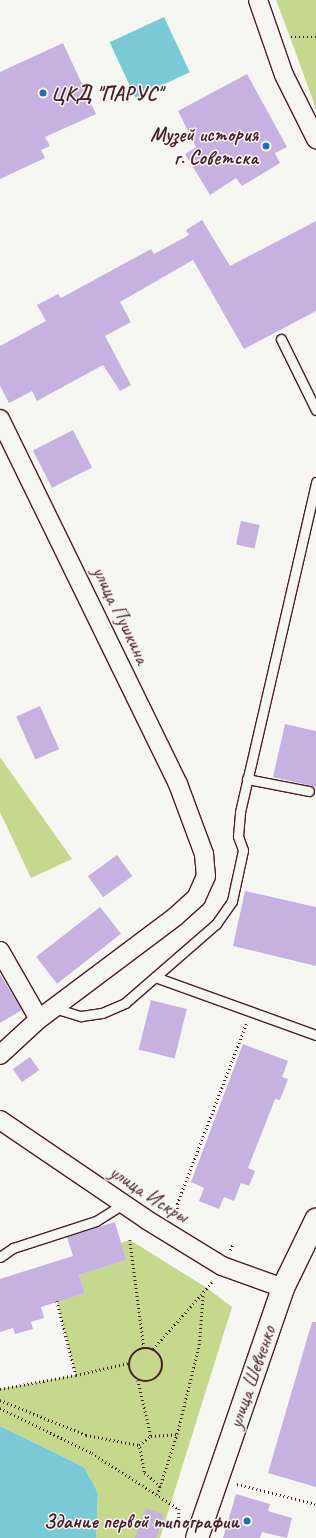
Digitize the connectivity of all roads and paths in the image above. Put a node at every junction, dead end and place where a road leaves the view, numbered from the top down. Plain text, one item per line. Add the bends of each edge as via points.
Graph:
1 (258, 0) edge
2 (316, 37) edge
3 (292, 44) dead end
4 (316, 139) edge
5 (281, 339) dead end
6 (316, 410) edge
7 (0, 419) edge
8 (316, 482) edge
9 (247, 779) junction
10 (309, 791) dead end
11 (0, 951) edge
12 (155, 977) junction
13 (54, 1008) junction
14 (250, 1012) junction
15 (39, 1019) junction
16 (316, 1035) edge
17 (0, 1055) edge
18 (0, 1120) edge
19 (123, 1204) junction
20 (177, 1213) dead end
21 (316, 1220) edge
22 (130, 1240) dead end
23 (0, 1257) edge
24 (222, 1266) junction
25 (283, 1288) junction
26 (203, 1294) junction
27 (57, 1302) dead end
28 (144, 1348) junction
29 (153, 1350) junction
30 (129, 1363) junction
31 (76, 1375) junction
32 (137, 1380) junction
33 (0, 1389) edge
34 (0, 1400) edge
35 (0, 1408) edge
36 (177, 1434) junction
37 (152, 1436) junction
38 (139, 1444) junction
39 (217, 1479) junction
40 (160, 1487) junction
41 (157, 1495) junction
42 (316, 1504) edge
43 (188, 1534) edge

1 - 4 street via 284,75
2 - 3 path via 290,37
5 - 6 lane
7 - 13 street, улица Пушкина via 178,784 204,854 206,876 196,898
8 - 9 lane
9 - 10 lane
9 - 12 lane via 238,836 243,850 232,901 216,924
11 - 15 street
12 - 13 lane via 124,1003 102,1013 82,1016
12 - 14 lane
13 - 15 street, улица Пушкина
14 - 16 lane
14 - 20 path via 177,1204
15 - 17 street, улица Пушкина
18 - 19 street, улица Искры
19 - 23 lane via 96,1221 13,1248
19 - 24 street, улица Искры
21 - 25 main road, улица Шевченко
22 - 28 path
24 - 25 street, улица Искры
24 - 26 path
25 - 39 main road, улица Шевченко
26 - 29 path
26 - 36 path via 199,1345
27 - 31 path
28 - 29 path
28 - 30 path via 132,1354
29 - 32 path via 161,1358 161,1374 153,1381
30 - 31 path
30 - 32 path via 130,1371
31 - 33 path
32 - 37 path
34 - 38 path via 86,1435
35 - 41 path via 92,1453
36 - 37 path
36 - 40 path
37 - 38 path
38 - 40 path via 144,1472
39 - 42 path
39 - 43 main road, улица Шевченко
40 - 41 path
41 - 43 path via 179,1509

